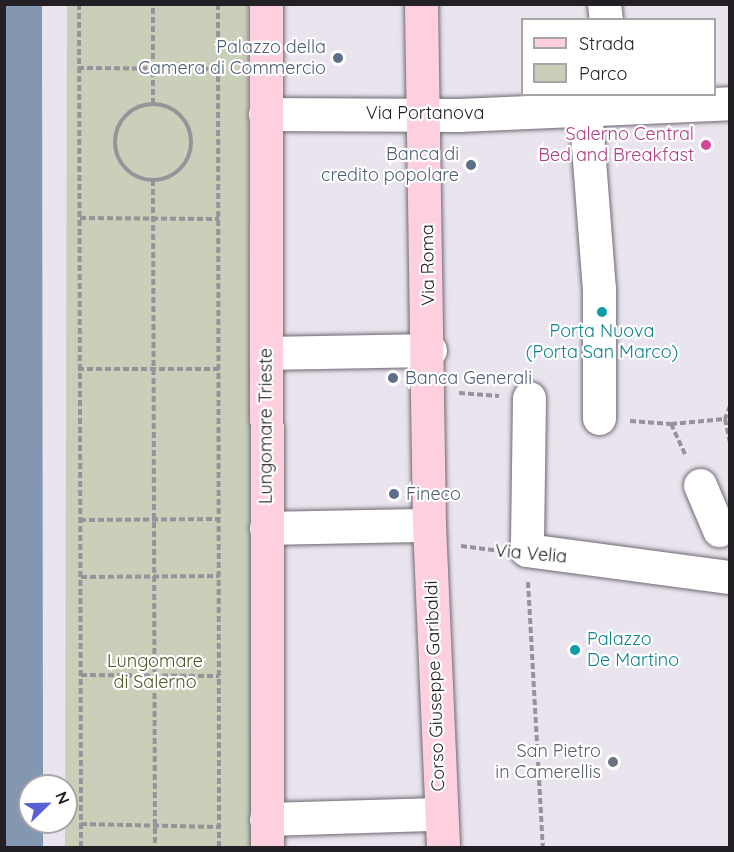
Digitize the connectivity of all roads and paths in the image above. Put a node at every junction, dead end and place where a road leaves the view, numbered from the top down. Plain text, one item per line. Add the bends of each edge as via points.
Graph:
1 (79, 4) edge
2 (153, 4) edge
3 (218, 4) edge
4 (266, 4) edge
5 (421, 4) edge
6 (78, 68) junction
7 (153, 69) junction
8 (218, 69) junction
9 (600, 103) edge
10 (729, 103) edge
11 (153, 104) junction
12 (265, 114) junction
13 (424, 114) junction
14 (153, 180) junction
15 (80, 218) junction
16 (154, 219) junction
17 (219, 219) junction
18 (430, 350) junction
19 (266, 353) junction
20 (78, 369) junction
21 (155, 369) junction
22 (219, 369) junction
23 (529, 398) dead end
24 (729, 406) edge
25 (599, 418) joint
26 (725, 419) junction
27 (729, 443) edge
28 (700, 485) dead end
29 (80, 519) junction
30 (219, 519) junction
31 (152, 520) junction
32 (429, 525) junction
33 (266, 528) junction
34 (527, 550) junction
35 (724, 557) edge
36 (153, 576) junction
37 (219, 576) junction
38 (81, 577) junction
39 (81, 675) junction
40 (153, 676) junction
41 (219, 676) junction
42 (439, 814) junction
43 (81, 824) junction
44 (156, 826) junction
45 (219, 827) junction
46 (267, 833) edge
47 (81, 848) edge
48 (155, 848) edge
49 (219, 848) edge
50 (442, 848) edge
51 (543, 848) edge

1 - 6 path
2 - 7 path
3 - 8 path
4 - 12 main road, Lungomare Trieste
5 - 13 main road, Via Roma
6 - 7 path
6 - 15 path
7 - 8 path
7 - 11 path
8 - 17 path
9 - 10 street, Via Portanova
9 - 13 street, Via Portanova
9 - 25 street
11 - 14 path via 177,112 190,146 180,168
11 - 14 path via 121,120 115,144 124,167
12 - 13 street, Via Portanova
12 - 19 main road, Lungomare Trieste
13 - 18 main road, Via Roma
14 - 16 path
15 - 16 path
15 - 20 path
16 - 17 path
16 - 21 path
17 - 22 path
18 - 19 street
18 - 32 main road, Via Roma
19 - 33 main road, Lungomare Trieste
20 - 21 path
20 - 29 path
21 - 22 path
21 - 31 path
22 - 30 path
23 - 34 street
24 - 26 path
25 - 26 path via 671,424
26 - 27 path
28 - 35 street
29 - 31 path
29 - 38 path
30 - 31 path
30 - 37 path
31 - 36 path
32 - 33 street
32 - 34 path, Via Velia via 467,550
32 - 42 main road, Corso Giuseppe Garibaldi
33 - 46 main road, Lungomare Trieste
34 - 35 street, Via Velia
34 - 51 path
36 - 37 path
36 - 38 path
36 - 40 path
37 - 41 path
38 - 39 path
39 - 40 path
39 - 43 path
40 - 41 path
40 - 44 path
41 - 45 path
42 - 46 street
42 - 50 main road, Corso Giuseppe Garibaldi
43 - 44 path
43 - 47 path
44 - 45 path
44 - 48 path
45 - 49 path

